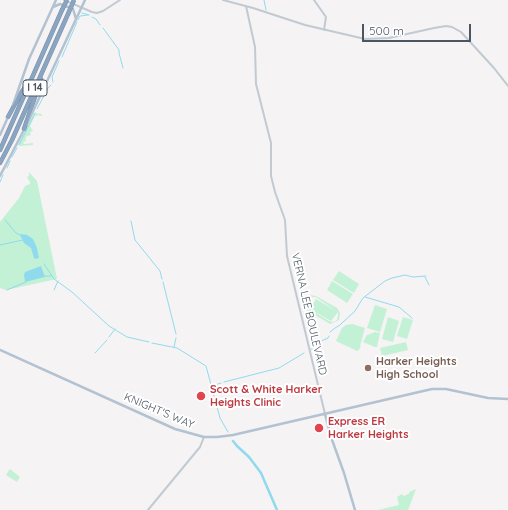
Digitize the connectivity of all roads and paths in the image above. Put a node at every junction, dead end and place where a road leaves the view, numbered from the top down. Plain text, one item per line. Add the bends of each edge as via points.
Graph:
1 (56, 0) edge
2 (64, 0) edge
3 (67, 0) edge
4 (74, 0) edge
5 (85, 0) edge
6 (120, 0) edge
7 (224, 0) edge
8 (314, 0) edge
9 (246, 6) junction
10 (52, 7) junction
11 (81, 8) junction
12 (76, 20) junction
13 (324, 30) junction
14 (43, 70) junction
15 (35, 72) junction
16 (508, 86) edge
17 (8, 117) junction
18 (24, 129) junction
19 (0, 136) edge
20 (0, 150) edge
21 (0, 163) edge
22 (0, 176) edge
23 (0, 350) edge
24 (508, 400) edge
25 (325, 414) junction
26 (204, 437) junction
27 (148, 510) edge
28 (355, 510) edge

1 - 10 main road
2 - 11 street
3 - 15 highway, I 14, bridge
4 - 14 highway, I 14, bridge
5 - 11 main road
6 - 11 street via 100,12
7 - 9 street
8 - 13 street via 326,17
9 - 13 street
9 - 25 street, VERNA LEE BOULEVARD via 255,47 256,84 271,143 271,176 285,220 287,256
10 - 12 main road via 60,4 73,9
10 - 17 main road via 29,59
11 - 12 main road
12 - 18 main road
13 - 16 street via 365,39 377,39 442,26 452,27 465,37
14 - 18 highway
14 - 21 highway, I 14
15 - 17 highway
15 - 20 highway, I 14
17 - 19 main road
18 - 22 main road
23 - 26 main road, KNIGHT'S WAY via 175,429
24 - 25 main road, KNIGHT'S WAY via 451,389 437,389
25 - 26 main road, KNIGHT'S WAY via 233,436
25 - 28 main road
26 - 27 street via 200,447

